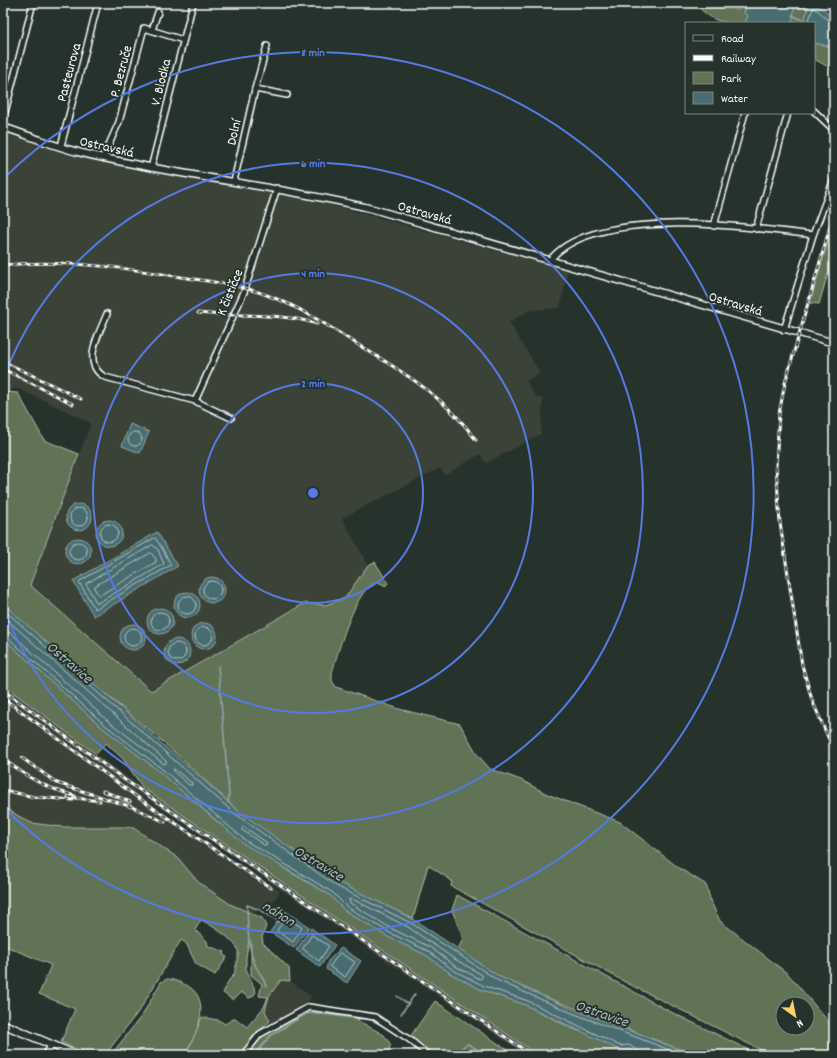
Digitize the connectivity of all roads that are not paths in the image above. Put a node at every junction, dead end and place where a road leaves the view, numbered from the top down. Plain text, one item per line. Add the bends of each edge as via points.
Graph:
1 (33, 3) edge
2 (98, 3) edge
3 (192, 3) edge
4 (158, 12) dead end
5 (152, 30) junction
6 (183, 40) junction
7 (267, 46) dead end
8 (256, 89) junction
9 (287, 95) dead end
10 (815, 112) edge
11 (745, 114) edge
12 (788, 114) edge
13 (3, 120) edge
14 (3, 127) edge
15 (834, 130) edge
16 (60, 146) junction
17 (103, 158) junction
18 (151, 168) junction
19 (834, 179) edge
20 (234, 181) junction
21 (277, 188) junction
22 (714, 226) junction
23 (756, 229) junction
24 (813, 235) junction
25 (550, 260) junction
26 (107, 314) dead end
27 (784, 330) junction
28 (834, 343) edge
29 (195, 401) junction
30 (231, 418) dead end
31 (3, 1024) edge
32 (52, 1045) junction
33 (45, 1055) edge
34 (76, 1055) edge
35 (243, 1055) edge
36 (428, 1055) edge

1 - 13 street
2 - 16 street, Pasteurova
3 - 6 street, V. Blodka
4 - 5 street
5 - 6 street
5 - 17 street, P. Bezruče via 144,28 119,122
6 - 18 street, V. Blodka
7 - 8 street, Dolní
8 - 9 street
8 - 20 street, Dolní
10 - 15 street
11 - 22 street
12 - 23 street
14 - 16 street, Ostravská
16 - 17 street, Ostravská
17 - 18 street, Ostravská
18 - 20 street, Ostravská
19 - 24 street
20 - 21 street, Ostravská
21 - 25 street, Ostravská via 373,209
21 - 29 street, K čističce via 244,292
22 - 23 street
22 - 25 street via 658,223 604,232 570,243
23 - 24 street
24 - 27 street
25 - 27 street, Ostravská
26 - 29 street via 92,353 94,366 99,373
27 - 28 street, Ostravská
29 - 30 street
31 - 32 main road
32 - 33 street
32 - 34 main road
35 - 36 street via 260,1034 309,1007 375,1017

